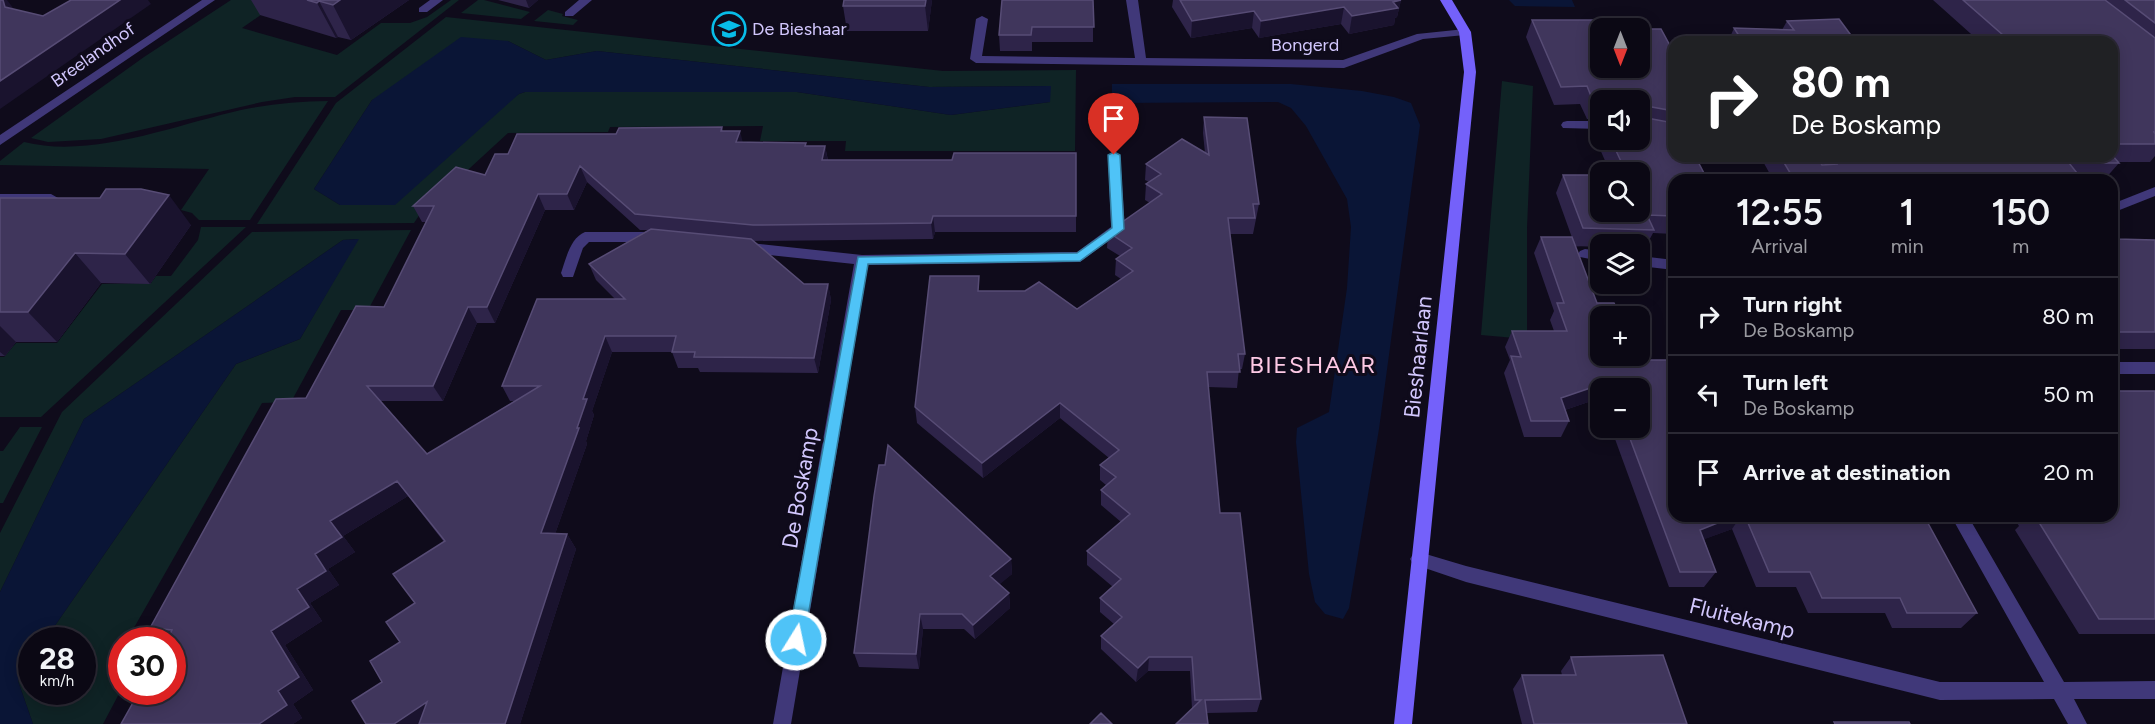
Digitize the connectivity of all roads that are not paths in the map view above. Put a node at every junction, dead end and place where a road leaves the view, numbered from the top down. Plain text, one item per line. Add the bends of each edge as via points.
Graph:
1 (209, 0) edge
2 (437, 0) edge
3 (586, 0) edge
4 (1132, 0) edge
5 (1446, 0) edge
6 (423, 10) dead end
7 (569, 14) dead end
8 (982, 19) dead end
9 (1465, 32) junction
10 (1141, 61) junction
11 (1567, 125) dead end
12 (1590, 125) edge
13 (0, 141) edge
14 (1114, 155) dead end
15 (1790, 162) edge
16 (1822, 162) edge
17 (2155, 190) edge
18 (0, 198) edge
19 (71, 198) edge
20 (2118, 206) edge
21 (665, 238) edge
22 (722, 244) edge
23 (1585, 254) dead end
24 (1590, 255) edge
25 (862, 260) junction
26 (1650, 262) edge
27 (1668, 264) edge
28 (568, 273) dead end
29 (2118, 368) edge
30 (2154, 369) edge
31 (1962, 522) edge
32 (1419, 559) junction
33 (2057, 689) junction
34 (2155, 690) edge
35 (782, 724) edge
36 (1403, 724) edge
37 (2078, 724) edge

1 - 13 street, Breelandhof
2 - 6 street
3 - 7 street
4 - 10 street
5 - 9 street, Bieshaarlaan
8 - 10 street, Bongerd via 976,59
9 - 10 street, Bongerd via 1421,36 1344,64
9 - 32 street, Bieshaarlaan via 1470,72
11 - 12 street
14 - 25 street via 1118,229 1080,257
15 - 16 street via 1811,168
17 - 20 street
18 - 19 street
21 - 28 street via 585,237
22 - 25 street
23 - 24 street
25 - 35 street, De Boskamp
26 - 27 street
29 - 30 street
31 - 33 street
32 - 33 street, Fluitekamp via 1940,691
32 - 36 street, Bieshaarlaan
33 - 34 street, Fluitekamp
33 - 37 street

